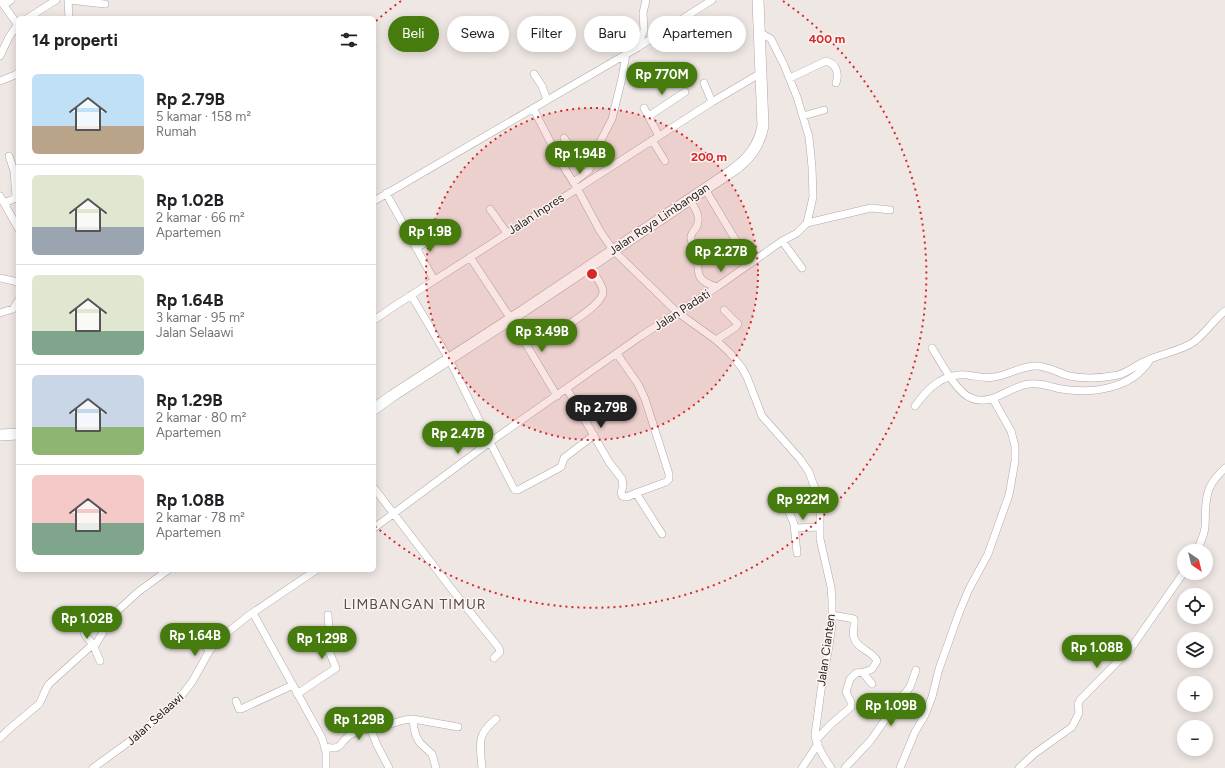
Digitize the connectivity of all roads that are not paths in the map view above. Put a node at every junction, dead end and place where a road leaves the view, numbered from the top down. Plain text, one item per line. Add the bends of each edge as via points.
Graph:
1 (11, 0) edge
2 (56, 0) edge
3 (68, 0) edge
4 (646, 0) edge
5 (712, 0) edge
6 (758, 0) edge
7 (1, 3) edge
8 (105, 4) dead end
9 (31, 16) edge
10 (70, 16) edge
11 (16, 22) edge
12 (16, 27) edge
13 (759, 32) junction
14 (640, 37) edge
15 (640, 46) edge
16 (630, 52) edge
17 (632, 52) edge
18 (0, 56) edge
19 (761, 73) junction
20 (16, 74) edge
21 (534, 74) dead end
22 (790, 78) junction
23 (0, 81) edge
24 (836, 83) dead end
25 (704, 84) dead end
26 (685, 92) dead end
27 (547, 100) junction
28 (712, 102) junction
29 (533, 108) junction
30 (644, 108) dead end
31 (824, 110) dead end
32 (649, 116) junction
33 (803, 116) junction
34 (659, 136) junction
35 (564, 138) dead end
36 (652, 140) junction
37 (9, 156) dead end
38 (665, 162) dead end
39 (564, 166) junction
40 (576, 185) junction
41 (705, 189) junction
42 (386, 193) junction
43 (0, 196) edge
44 (689, 199) junction
45 (376, 200) edge
46 (4, 203) junction
47 (490, 209) dead end
48 (890, 210) dead end
49 (807, 223) junction
50 (16, 224) edge
51 (442, 231) dead end
52 (507, 233) junction
53 (782, 241) junction
54 (416, 248) junction
55 (613, 250) junction
56 (470, 257) junction
57 (750, 264) junction
58 (589, 266) junction
59 (802, 268) dead end
60 (0, 278) edge
61 (434, 280) junction
62 (16, 282) edge
63 (717, 287) junction
64 (411, 295) junction
65 (16, 305) edge
66 (724, 310) dead end
67 (1225, 311) edge
68 (677, 312) junction
69 (0, 313) edge
70 (376, 319) edge
71 (511, 319) junction
72 (560, 330) dead end
73 (716, 340) junction
74 (932, 348) dead end
75 (617, 354) junction
76 (449, 359) junction
77 (1150, 359) junction
78 (950, 376) junction
79 (567, 389) junction
80 (557, 396) junction
81 (993, 399) junction
82 (915, 406) dead end
83 (376, 408) edge
84 (16, 434) edge
85 (0, 435) edge
86 (594, 435) junction
87 (490, 442) junction
88 (1225, 468) edge
89 (376, 491) edge
90 (636, 493) junction
91 (782, 495) dead end
92 (394, 514) junction
93 (376, 527) edge
94 (820, 527) junction
95 (795, 528) junction
96 (662, 534) dead end
97 (1200, 544) edge
98 (797, 553) dead end
99 (165, 572) edge
100 (313, 572) edge
101 (1178, 580) edge
102 (253, 613) junction
103 (328, 615) dead end
104 (832, 615) junction
105 (107, 619) junction
106 (168, 644) dead end
107 (210, 650) junction
108 (494, 658) dead end
109 (100, 661) dead end
110 (916, 670) dead end
111 (863, 673) junction
112 (872, 684) dead end
113 (293, 685) junction
114 (297, 694) junction
115 (236, 701) dead end
116 (413, 719) junction
117 (496, 719) dead end
118 (458, 727) dead end
119 (371, 730) junction
120 (0, 738) edge
121 (817, 742) junction
122 (325, 747) junction
123 (93, 768) edge
124 (326, 768) edge
125 (389, 768) edge
126 (436, 768) edge
127 (482, 768) edge
128 (802, 768) edge
129 (831, 768) edge
130 (845, 768) edge
131 (900, 768) edge
132 (1019, 768) edge

1 - 7 street
2 - 9 street
3 - 8 street
3 - 10 street
4 - 14 street via 644,30
5 - 15 street
6 - 13 highway, Jalan Raya Limbangan
7 - 11 street
12 - 18 street
13 - 19 highway, Jalan Raya Limbangan
13 - 22 street via 771,39
16 - 27 street
17 - 40 street via 612,119 589,170
19 - 28 street, Jalan Inpres
19 - 41 highway, Jalan Raya Limbangan via 763,126 757,145 740,166
20 - 23 street
21 - 27 street
22 - 24 street via 826,61 832,63 837,72
22 - 33 street
25 - 28 street
26 - 32 street
27 - 29 street
28 - 34 street, Jalan Inpres
29 - 39 street, Jalan Cianten
29 - 42 street
30 - 32 street
31 - 33 street
32 - 34 street
33 - 49 street via 810,144 812,167 813,197
34 - 36 street, Jalan Inpres
35 - 39 street via 575,155
36 - 38 street
36 - 40 street, Jalan Inpres
37 - 46 street via 14,171 16,198
39 - 40 street, Jalan Cianten
40 - 52 street, Jalan Inpres
40 - 55 street, Jalan Cianten
41 - 44 highway, Jalan Raya Limbangan
41 - 57 street
42 - 45 street
42 - 54 street
43 - 46 street
44 - 55 highway, Jalan Raya Limbangan
44 - 63 street via 698,213 698,223 691,238 697,255 699,273 706,284
46 - 50 street
47 - 52 street
48 - 49 street via 871,208
49 - 53 street, Jalan Padati via 797,233
51 - 54 street
52 - 56 street, Jalan Inpres
53 - 57 street, Jalan Padati
53 - 59 street
54 - 61 street
55 - 58 highway, Jalan Raya Limbangan
55 - 68 street, Jalan Cianten
56 - 61 street, Jalan Inpres
56 - 71 street
57 - 63 street, Jalan Padati
58 - 71 highway, Jalan Raya Limbangan
58 - 72 street via 602,287 600,299
60 - 62 street
61 - 64 street, Jalan Inpres
63 - 68 street, Jalan Padati
64 - 70 street, Jalan Inpres
64 - 76 street
65 - 69 street via 13,310
66 - 73 street via 738,324
67 - 77 street via 1195,341
68 - 73 street, Jalan Cianten
68 - 75 street, Jalan Padati
71 - 76 highway, Jalan Raya Limbangan
71 - 80 street
73 - 94 street, Jalan Cianten via 742,368 762,416 809,472 820,503
74 - 78 street
75 - 79 street, Jalan Padati
75 - 90 street via 645,399 669,474 666,482
76 - 83 highway, Jalan Raya Limbangan
76 - 87 street
77 - 78 street via 1118,375 1070,376 1037,366 990,378
77 - 81 street via 1130,379 1110,388 1074,390 1031,383
78 - 81 street via 962,391 972,398
78 - 82 street via 931,387
79 - 80 street, Jalan Padati
79 - 86 street
80 - 87 street, Jalan Padati
81 - 131 street via 1011,431 1015,446 1009,495 988,554 958,613 932,697
84 - 85 highway
86 - 87 street via 564,458 561,467 515,490
86 - 90 street via 622,479 622,496 627,497
87 - 92 street
88 - 97 street via 1216,476 1210,487
89 - 92 street
90 - 96 street
91 - 95 street
92 - 93 street
92 - 108 street via 499,648 500,652
94 - 95 street
94 - 104 street, Jalan Cianten via 820,539 831,587
95 - 98 street
99 - 105 street
100 - 102 street, Jalan Selaawi
101 - 132 street via 1130,648 1080,700 1078,718 1072,727
102 - 107 street, Jalan Selaawi via 223,636
102 - 113 street
103 - 114 street via 327,646 336,668
104 - 111 street via 854,619 855,640 877,659 875,666
104 - 121 street, Jalan Cianten via 816,732
105 - 109 street via 94,647
105 - 120 street via 84,632 91,642 90,646 49,684 39,704
106 - 107 street via 179,632 184,631
107 - 123 street, Jalan Selaawi via 192,682 178,700 137,736
110 - 130 street via 910,687 871,740
111 - 112 street
111 - 121 street via 856,673 849,681 846,692 851,707 830,725
113 - 114 street
113 - 115 street via 241,709 238,708
114 - 122 street
116 - 118 street
116 - 119 street
116 - 126 street via 416,736 432,754
117 - 127 street via 481,736
119 - 122 street via 350,735 338,748
119 - 125 street
121 - 128 street
121 - 129 street
122 - 124 street

